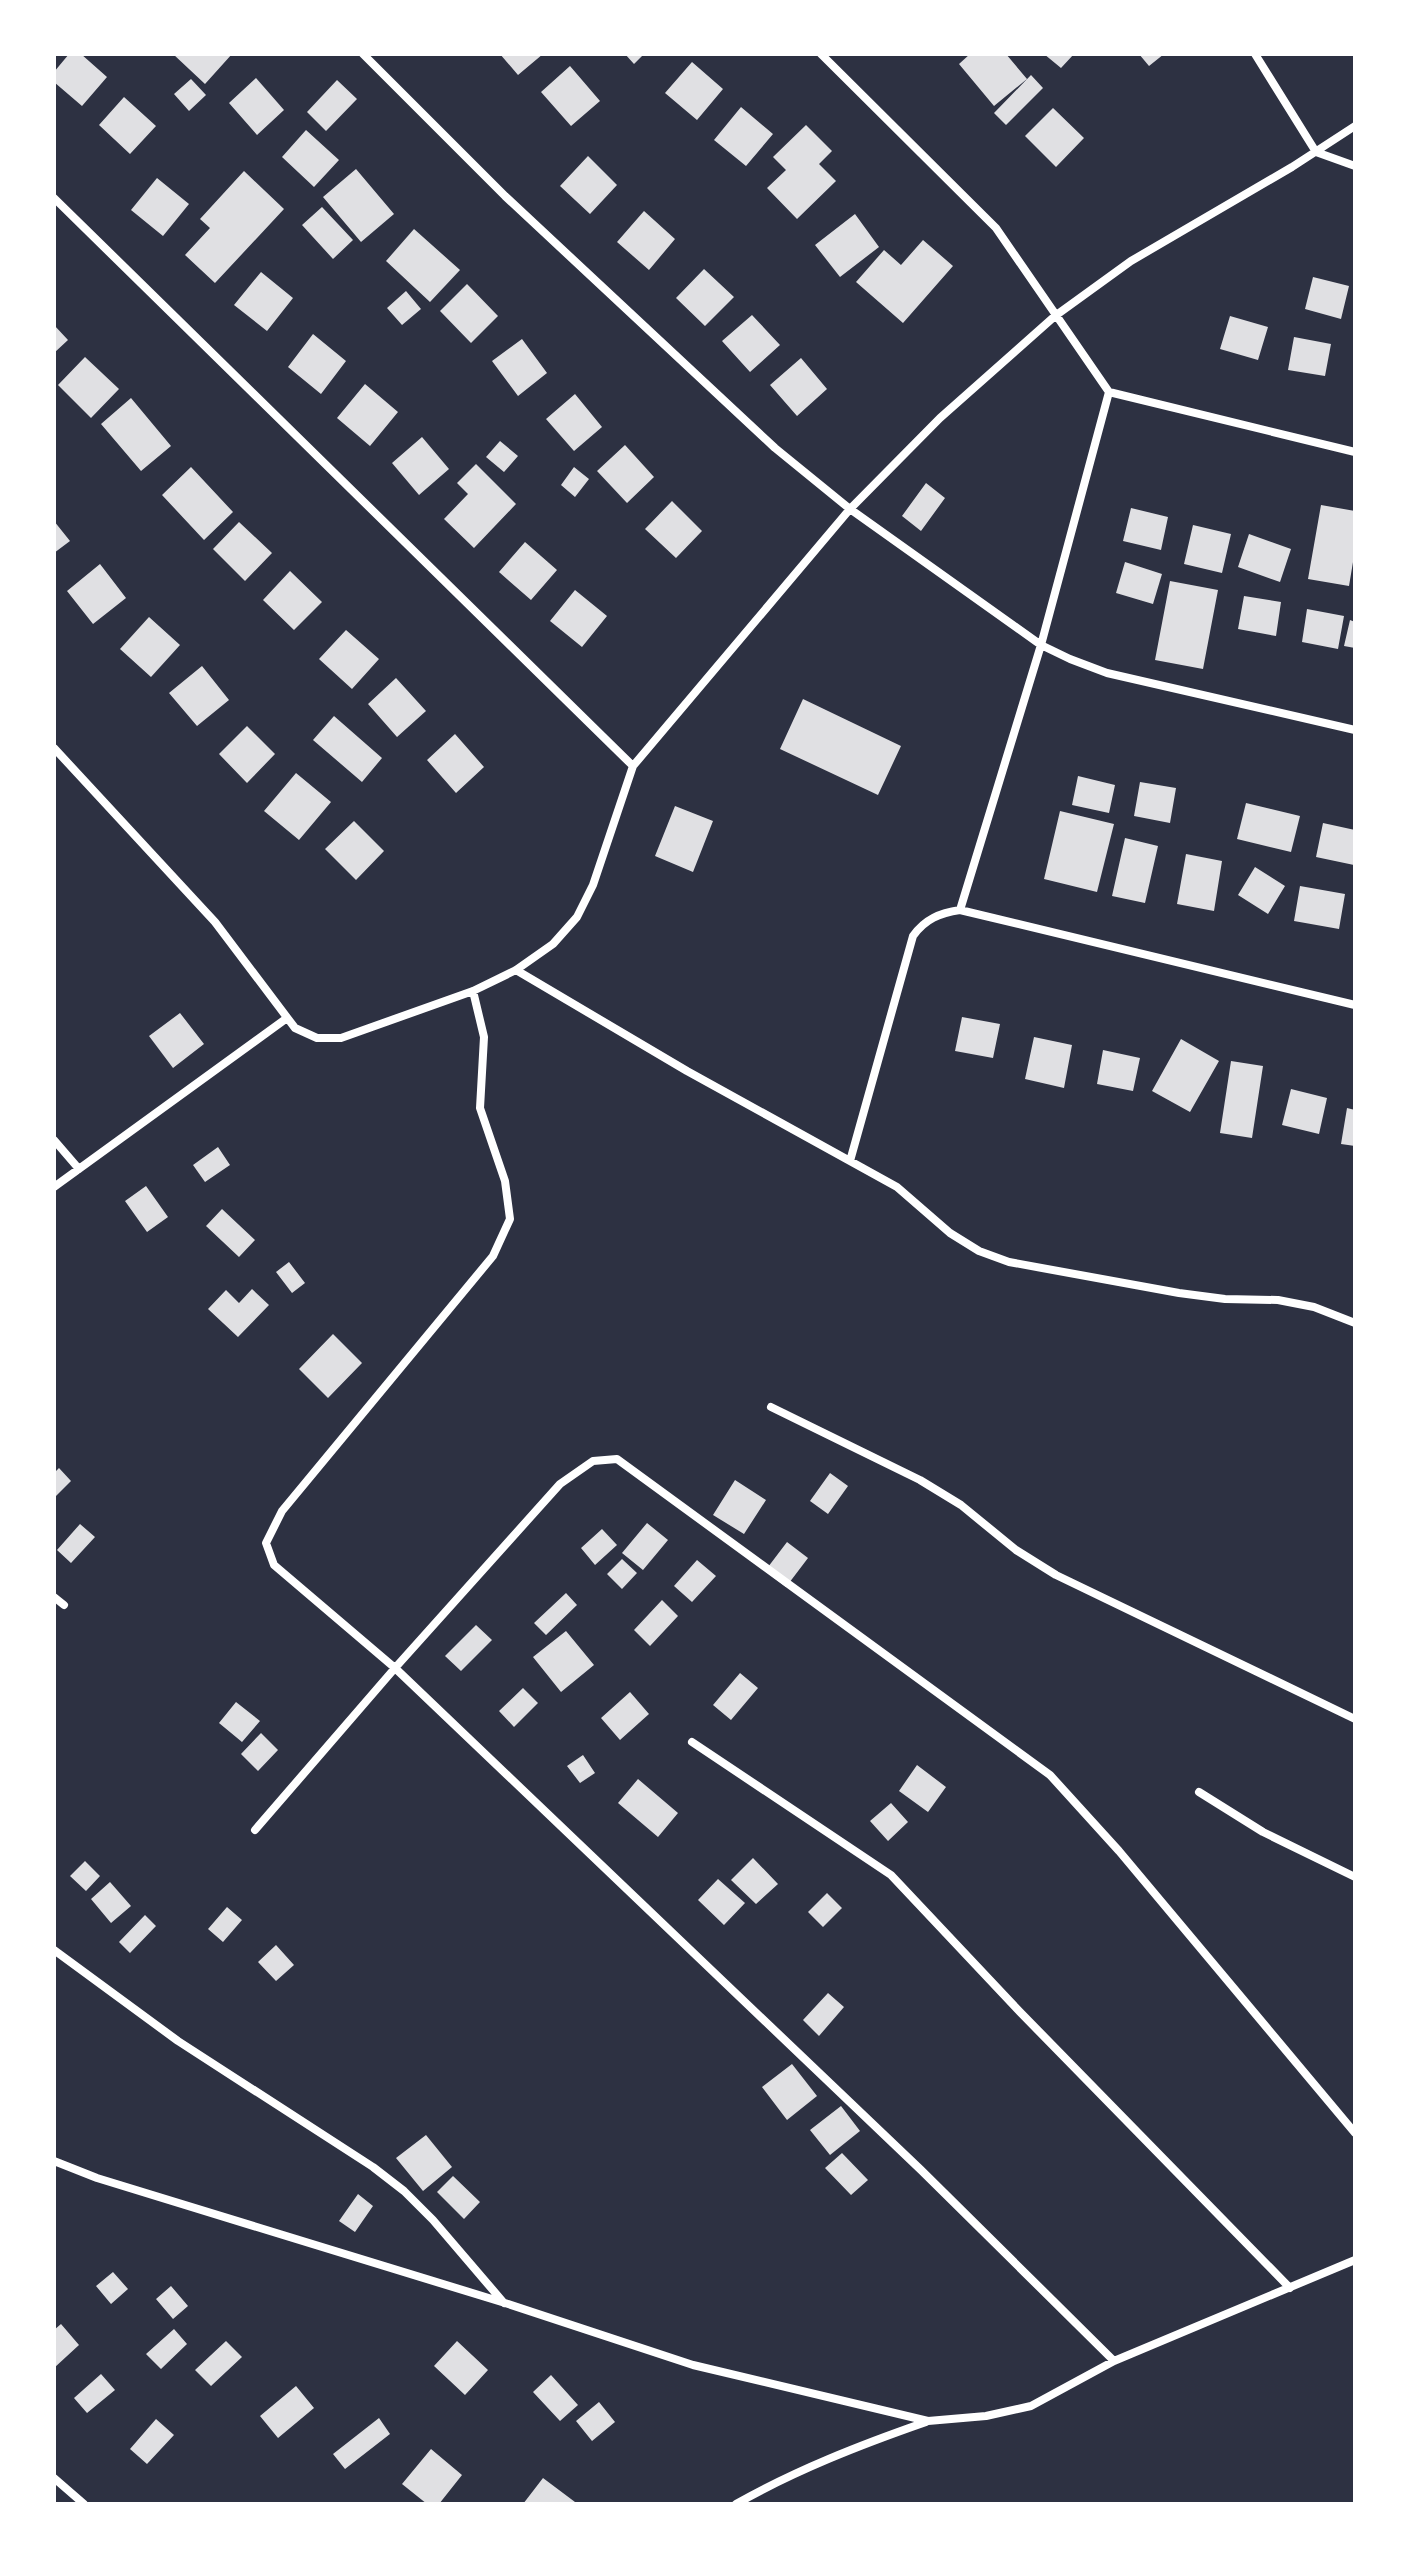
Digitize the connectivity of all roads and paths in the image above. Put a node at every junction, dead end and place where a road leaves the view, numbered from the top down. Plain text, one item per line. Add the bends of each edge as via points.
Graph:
1 (363, 54) edge
2 (821, 54) edge
3 (1255, 54) edge
4 (1355, 126) edge
5 (1316, 152) junction
6 (1355, 166) edge
7 (54, 198) edge
8 (1055, 316) junction
9 (1109, 392) junction
10 (1355, 452) edge
11 (850, 509) junction
12 (1041, 645) junction
13 (1355, 730) edge
14 (54, 748) edge
15 (633, 766) junction
16 (960, 910) junction
17 (516, 970) junction
18 (473, 991) junction
19 (1355, 1005) edge
20 (287, 1018) junction
21 (54, 1140) edge
22 (850, 1161) junction
23 (79, 1169) junction
24 (54, 1187) edge
25 (1355, 1323) edge
26 (771, 1407) dead end
27 (54, 1597) edge
28 (64, 1605) dead end
29 (395, 1668) junction
30 (1355, 1719) edge
31 (692, 1742) dead end
32 (1199, 1792) dead end
33 (255, 1830) dead end
34 (1355, 1877) edge
35 (54, 1950) edge
36 (1355, 2133) edge
37 (54, 2161) edge
38 (1355, 2260) edge
39 (1290, 2288) junction
40 (505, 2303) junction
41 (1114, 2361) junction
42 (928, 2421) junction
43 (54, 2478) edge
44 (84, 2504) edge
45 (736, 2504) edge

1 - 11 street via 505,196 734,410
2 - 8 street via 996,228
3 - 5 street
4 - 5 street
5 - 6 street
5 - 8 street via 1131,261
7 - 15 street
8 - 9 street
8 - 11 street via 940,418
9 - 10 street
9 - 12 street
11 - 12 street
11 - 15 street
12 - 13 street via 1107,673
12 - 16 street
14 - 20 street via 215,922
15 - 17 street via 577,917 553,944
16 - 19 street
16 - 22 street via 926,921 913,936
17 - 18 street
17 - 22 street
18 - 20 street via 341,1038 304,1034
18 - 29 street via 484,1037 480,1108 505,1181 510,1219 493,1256 282,1511 266,1543 274,1565
20 - 23 street
21 - 23 street
22 - 25 street via 897,1187 950,1233 1009,1262 1179,1293 1278,1300
23 - 24 street
26 - 30 street via 920,1480 1056,1575
27 - 28 street
29 - 33 street
29 - 36 street via 560,1484 593,1461 617,1459 1050,1775
29 - 41 street
31 - 39 street via 891,1875
32 - 34 street via 1263,1832
35 - 40 street via 178,2041 394,2183
37 - 40 street
38 - 39 street
39 - 41 street
40 - 42 street via 693,2365
41 - 42 street via 1031,2406
42 - 45 street via 856,2447
43 - 44 street

